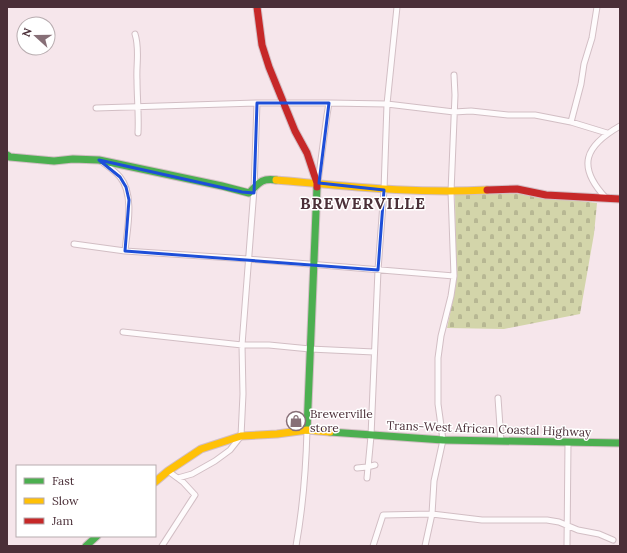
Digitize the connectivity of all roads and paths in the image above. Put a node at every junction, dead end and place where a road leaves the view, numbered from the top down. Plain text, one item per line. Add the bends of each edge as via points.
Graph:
1 (257, 7) edge
2 (396, 7) edge
3 (597, 7) edge
4 (135, 34) dead end
5 (454, 75) dead end
6 (257, 103) junction
7 (283, 103) junction
8 (329, 104) junction
9 (387, 104) junction
10 (139, 107) junction
11 (96, 108) dead end
12 (454, 112) junction
13 (571, 122) junction
14 (620, 126) edge
15 (138, 133) dead end
16 (608, 133) junction
17 (7, 155) edge
18 (99, 160) junction
19 (317, 183) junction
20 (254, 189) junction
21 (384, 190) junction
22 (451, 192) junction
23 (606, 198) junction
24 (620, 199) edge
25 (74, 244) dead end
26 (125, 251) junction
27 (248, 259) junction
28 (314, 265) junction
29 (378, 270) junction
30 (454, 276) junction
31 (124, 332) dead end
32 (242, 345) junction
33 (310, 349) junction
34 (374, 352) junction
35 (498, 398) dead end
36 (307, 430) junction
37 (241, 436) junction
38 (371, 436) junction
39 (443, 440) junction
40 (501, 441) junction
41 (568, 443) junction
42 (620, 443) edge
43 (375, 465) dead end
44 (368, 467) junction
45 (357, 468) dead end
46 (168, 471) junction
47 (178, 478) junction
48 (367, 478) dead end
49 (156, 481) edge
50 (432, 514) junction
51 (567, 525) junction
52 (96, 537) edge
53 (614, 540) dead end
54 (86, 546) edge
55 (162, 546) edge
56 (296, 546) edge
57 (373, 546) edge
58 (425, 546) edge
59 (567, 546) edge

1 - 7 main road via 262,45
2 - 9 street
3 - 13 street
4 - 10 street via 138,51
5 - 12 street
6 - 7 street
6 - 10 street
6 - 20 street
7 - 8 street
7 - 19 main road via 307,153
8 - 9 street
8 - 19 street
9 - 12 street
9 - 21 street
10 - 11 street
10 - 15 street
12 - 13 street via 535,115
12 - 22 street
13 - 16 street
14 - 16 street
16 - 23 street via 595,145 587,165 589,175
17 - 18 main road via 54,161
18 - 20 main road via 242,192 250,193
18 - 26 street via 120,177 126,187 129,200
19 - 20 main road via 266,179
19 - 21 main road
19 - 28 main road
20 - 27 street
21 - 22 main road
21 - 29 street
22 - 23 main road via 517,189 546,194
22 - 30 street
23 - 24 main road
25 - 26 street
26 - 27 street
27 - 28 street
27 - 32 street
28 - 29 street
28 - 33 main road
29 - 30 street
29 - 34 street
30 - 39 street via 438,358 438,404
31 - 32 street
32 - 33 street
32 - 37 street
33 - 34 street
33 - 36 main road
34 - 38 street
35 - 40 street
36 - 37 main road, Trans-West African Coastal Highway
36 - 38 main road, Trans-West African Coastal Highway
36 - 56 street via 306,472
37 - 46 main road, Trans-West African Coastal Highway via 201,449
37 - 47 street via 230,450 216,461 192,474
38 - 39 main road, Trans-West African Coastal Highway
38 - 44 street
39 - 40 main road, Trans-West African Coastal Highway
39 - 50 street via 434,481
40 - 41 main road, Trans-West African Coastal Highway
41 - 42 main road, Trans-West African Coastal Highway
41 - 51 street
43 - 44 street
44 - 45 street
44 - 48 street
46 - 47 street
46 - 49 main road, Trans-West African Coastal Highway
47 - 55 street via 195,494
50 - 51 street via 482,520 547,520
50 - 57 street via 383,515
50 - 58 street
51 - 53 street
51 - 59 street
52 - 54 main road

